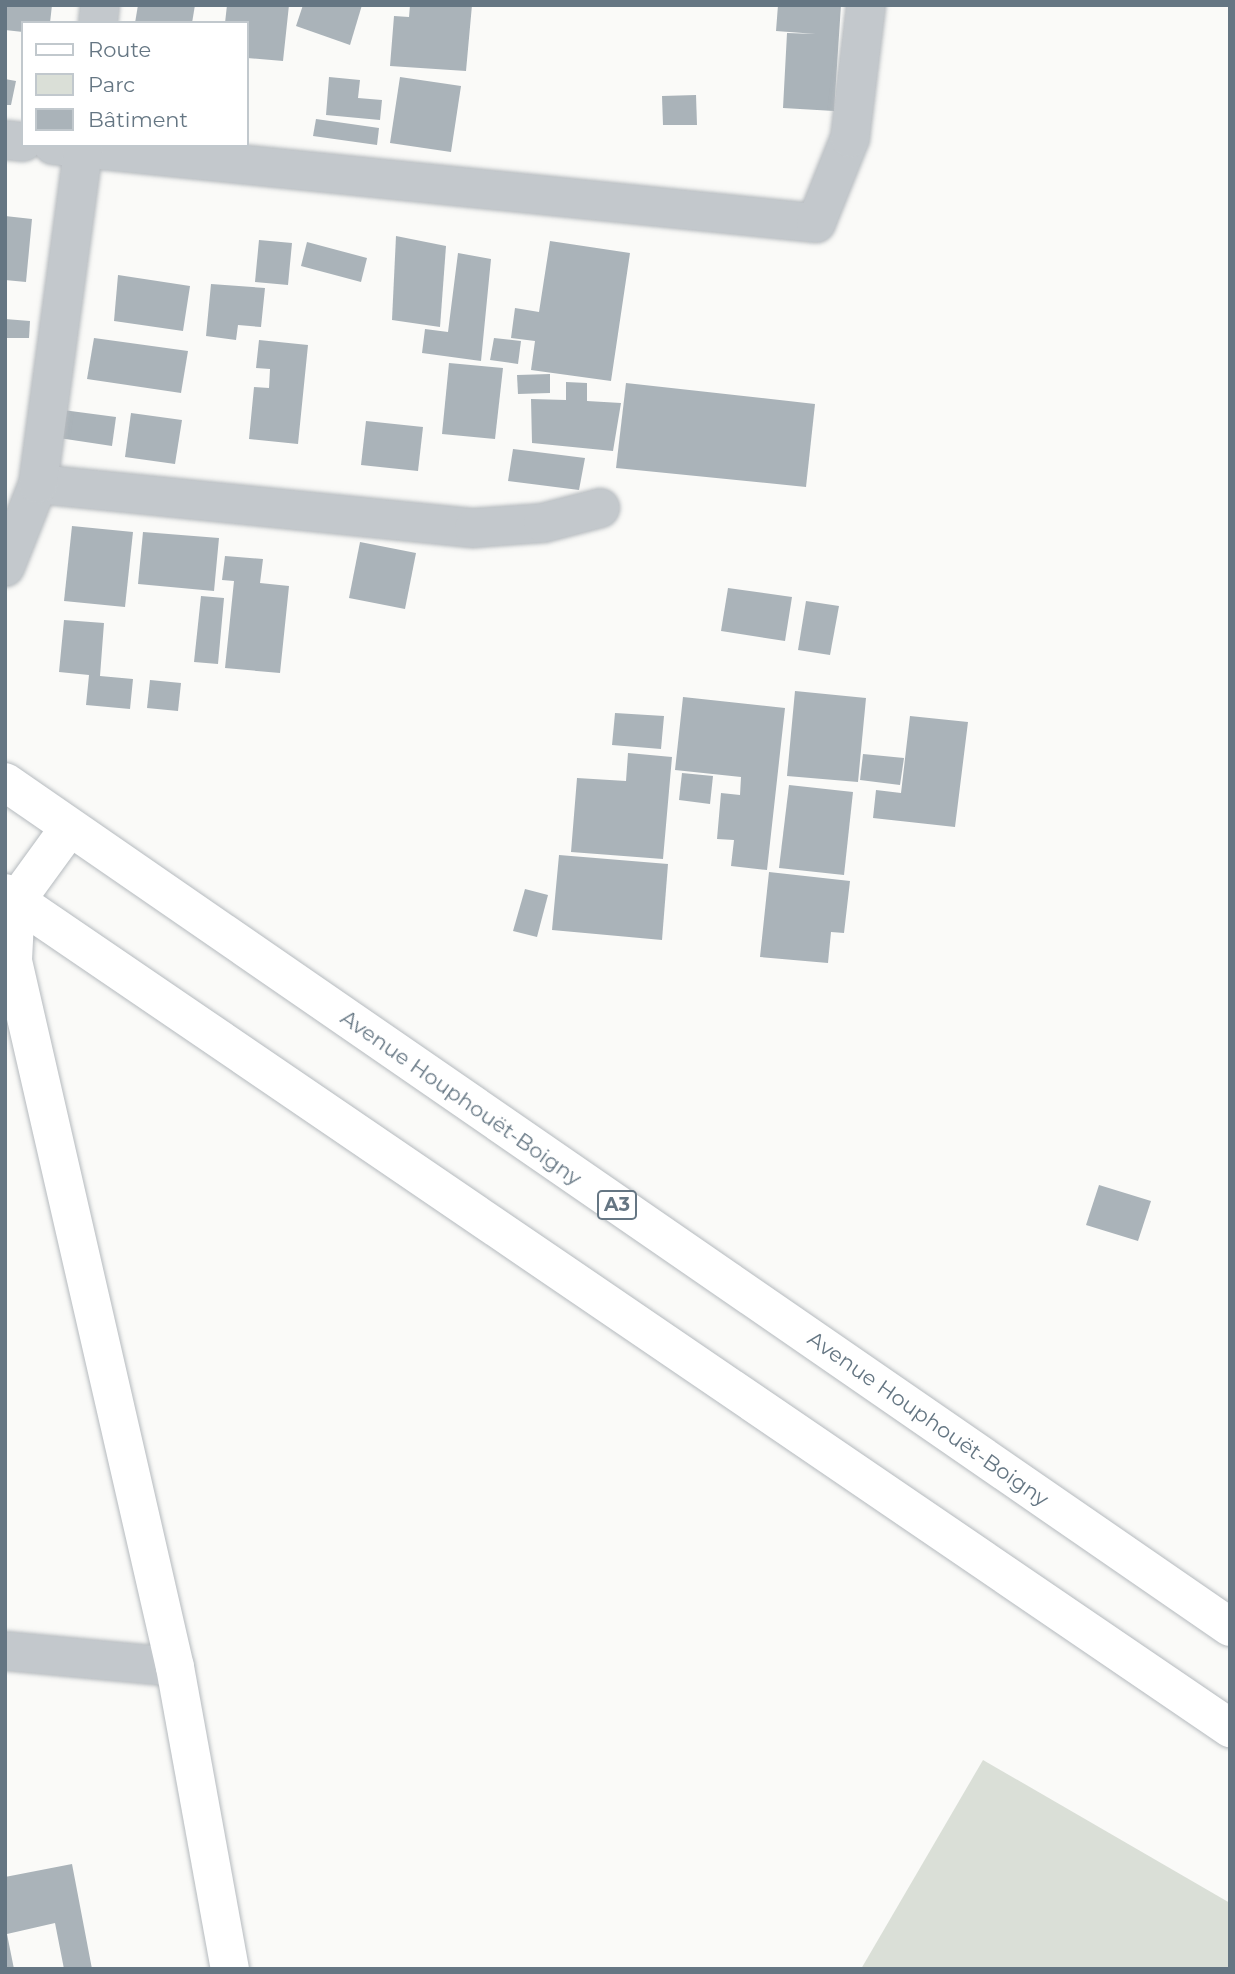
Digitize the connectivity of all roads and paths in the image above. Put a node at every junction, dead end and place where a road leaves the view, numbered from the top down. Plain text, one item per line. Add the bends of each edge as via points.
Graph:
1 (866, 5) edge
2 (74, 147) edge
3 (84, 147) edge
4 (38, 484) junction
5 (600, 508) dead end
6 (5, 567) edge
7 (5, 782) edge
8 (69, 828) junction
9 (11, 897) edge
10 (1230, 1627) edge
11 (5, 1651) edge
12 (175, 1667) junction
13 (1230, 1728) edge
14 (230, 1969) edge

1 - 3 street via 850,138 816,223
2 - 4 street
4 - 5 street via 474,528 543,523
4 - 6 street
7 - 8 main road, Avenue Houphouët-Boigny / A3
8 - 9 main road
8 - 10 main road, Avenue Houphouët-Boigny / A3
9 - 12 main road via 13,961
9 - 13 main road
11 - 12 street
12 - 14 main road

